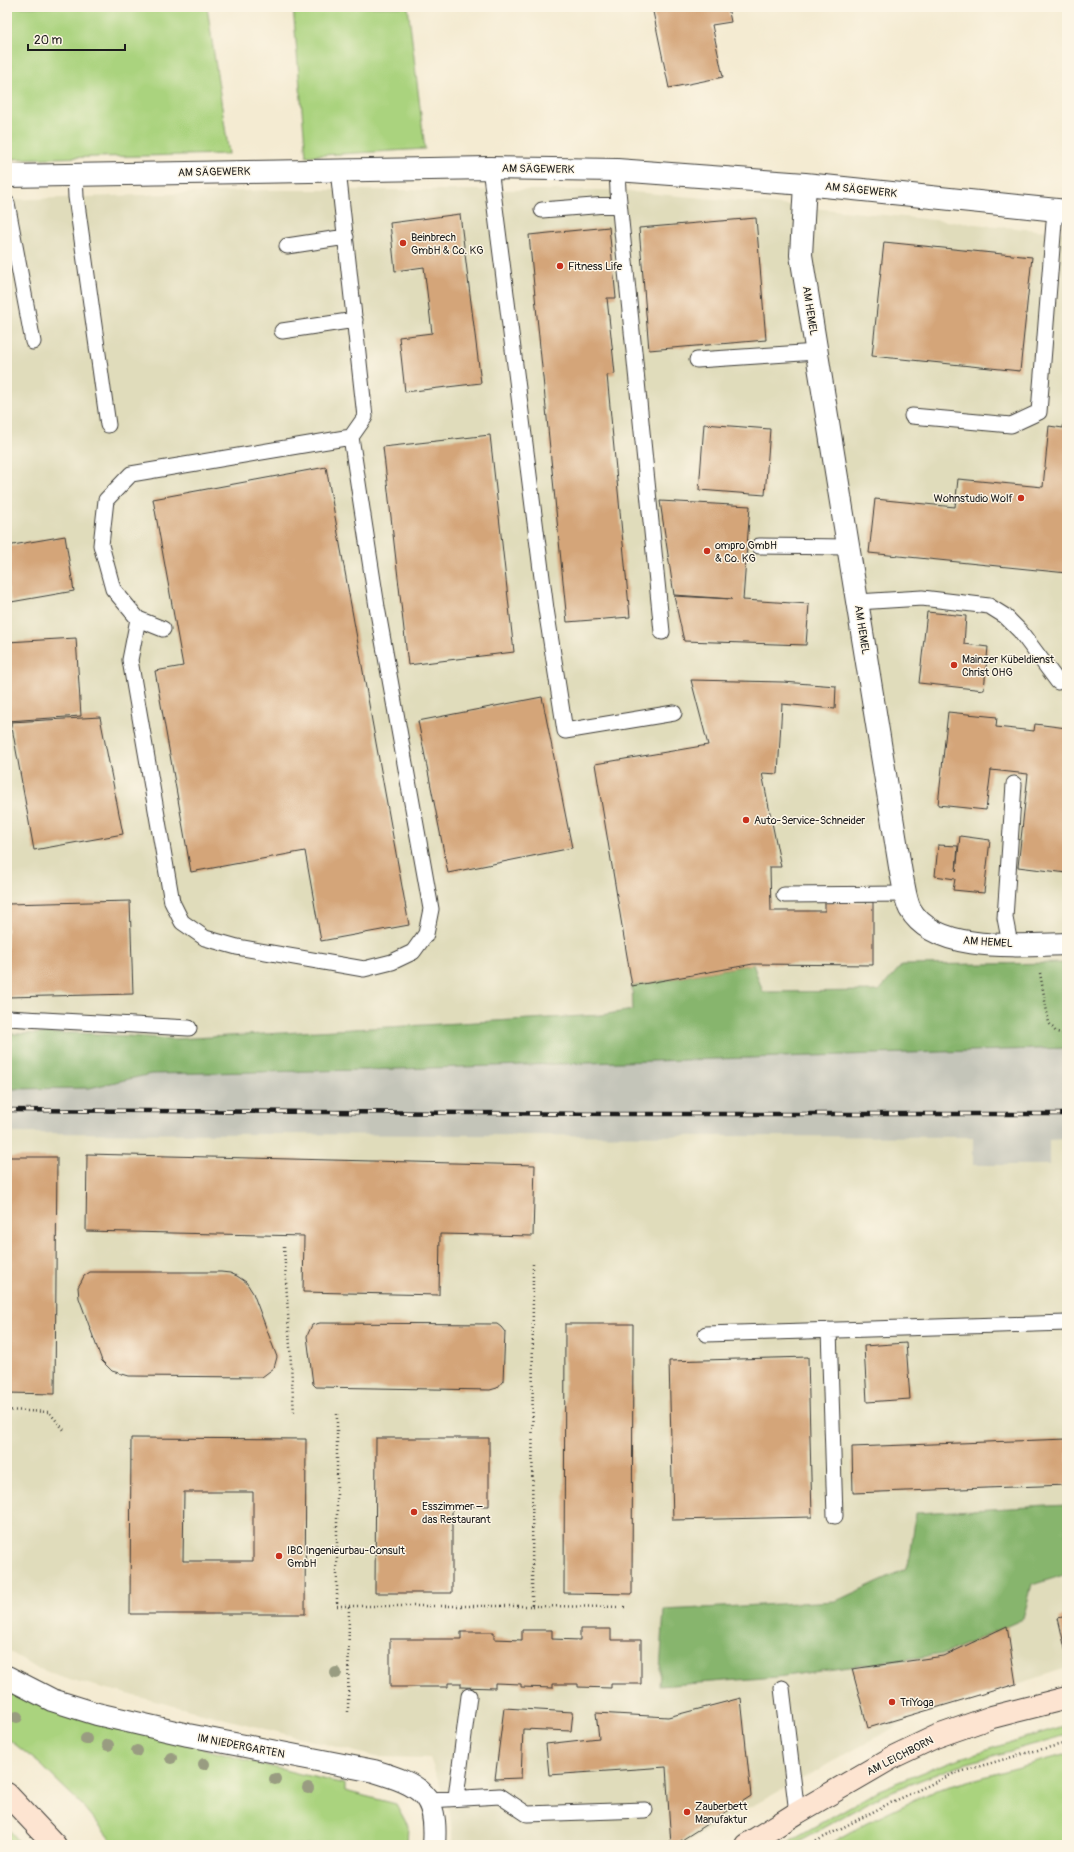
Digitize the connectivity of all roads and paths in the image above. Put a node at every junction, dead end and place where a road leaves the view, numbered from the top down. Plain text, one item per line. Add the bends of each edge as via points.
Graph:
1 (490, 168) junction
2 (338, 170) junction
3 (617, 170) junction
4 (74, 175) junction
5 (7, 176) edge
6 (805, 184) junction
7 (7, 203) edge
8 (619, 204) junction
9 (542, 210) dead end
10 (1061, 211) edge
11 (346, 237) junction
12 (286, 246) dead end
13 (355, 320) junction
14 (282, 331) dead end
15 (33, 342) dead end
16 (817, 352) junction
17 (697, 360) dead end
18 (912, 416) dead end
19 (108, 426) dead end
20 (351, 437) junction
21 (759, 546) dead end
22 (849, 547) junction
23 (857, 602) junction
24 (138, 619) junction
25 (163, 629) dead end
26 (662, 632) dead end
27 (1058, 682) dead end
28 (674, 713) dead end
29 (1014, 784) dead end
30 (906, 894) junction
31 (784, 895) dead end
32 (1010, 944) junction
33 (1037, 944) junction
34 (1067, 944) edge
35 (7, 1018) edge
36 (189, 1028) dead end
37 (1067, 1034) edge
38 (284, 1247) dead end
39 (533, 1262) dead end
40 (1067, 1323) edge
41 (830, 1330) junction
42 (706, 1334) dead end
43 (7, 1410) edge
44 (294, 1414) dead end
45 (337, 1414) dead end
46 (64, 1430) dead end
47 (835, 1516) dead end
48 (349, 1606) junction
49 (532, 1606) junction
50 (628, 1607) dead end
51 (7, 1677) edge
52 (782, 1688) dead end
53 (469, 1696) dead end
54 (1067, 1698) edge
55 (348, 1712) dead end
56 (1067, 1743) edge
57 (7, 1794) edge
58 (456, 1797) junction
59 (429, 1800) junction
60 (645, 1810) dead end
61 (796, 1813) junction
62 (55, 1845) edge
63 (434, 1845) edge
64 (746, 1845) edge
65 (810, 1845) edge

1 - 2 street, AM SÄGEWERK
1 - 3 street, AM SÄGEWERK
1 - 28 lane via 546,609 565,731
2 - 4 street, AM SÄGEWERK
2 - 11 lane
3 - 6 street, AM SÄGEWERK
3 - 8 lane
4 - 5 street, AM SÄGEWERK
4 - 19 lane
6 - 10 street, AM SÄGEWERK
6 - 16 street, AM HEMEL via 801,255
7 - 15 lane
8 - 9 lane
8 - 26 lane
10 - 18 lane via 1039,412 1011,425
11 - 12 lane
11 - 13 lane
13 - 14 lane
13 - 20 lane via 365,417
16 - 17 lane
16 - 22 street, AM HEMEL
20 - 24 lane via 131,474 106,500 101,545 113,589
20 - 24 lane via 377,607 431,909 426,934 413,952 392,962 364,969 237,947 205,938 182,922 172,902 130,660
21 - 22 lane
22 - 23 street, AM HEMEL
23 - 27 lane via 922,598 989,606 1005,616 1020,631
23 - 30 street, AM HEMEL
24 - 25 lane
29 - 32 lane via 1005,918
30 - 31 lane
30 - 32 street, AM HEMEL via 910,909 924,926 948,938 976,944
32 - 33 street, AM HEMEL
33 - 34 street, AM HEMEL
33 - 37 path via 1038,964 1049,1023 1056,1032
35 - 36 lane
38 - 44 path
39 - 49 path
40 - 41 lane
41 - 42 lane
41 - 47 lane
43 - 46 path via 49,1412
45 - 48 path via 337,1606
48 - 49 path
48 - 55 path
49 - 50 path
51 - 59 street, IM NIEDERGARTEN via 52,1700 97,1714 188,1735 381,1773 418,1789
52 - 61 lane
53 - 58 lane
54 - 61 street, AM LEICHBORN via 992,1717 936,1737 894,1756
56 - 65 path via 953,1774 886,1805
57 - 62 street
58 - 59 lane
58 - 60 lane via 500,1796 526,1814
59 - 63 street via 435,1822
61 - 64 street, AM LEICHBORN

